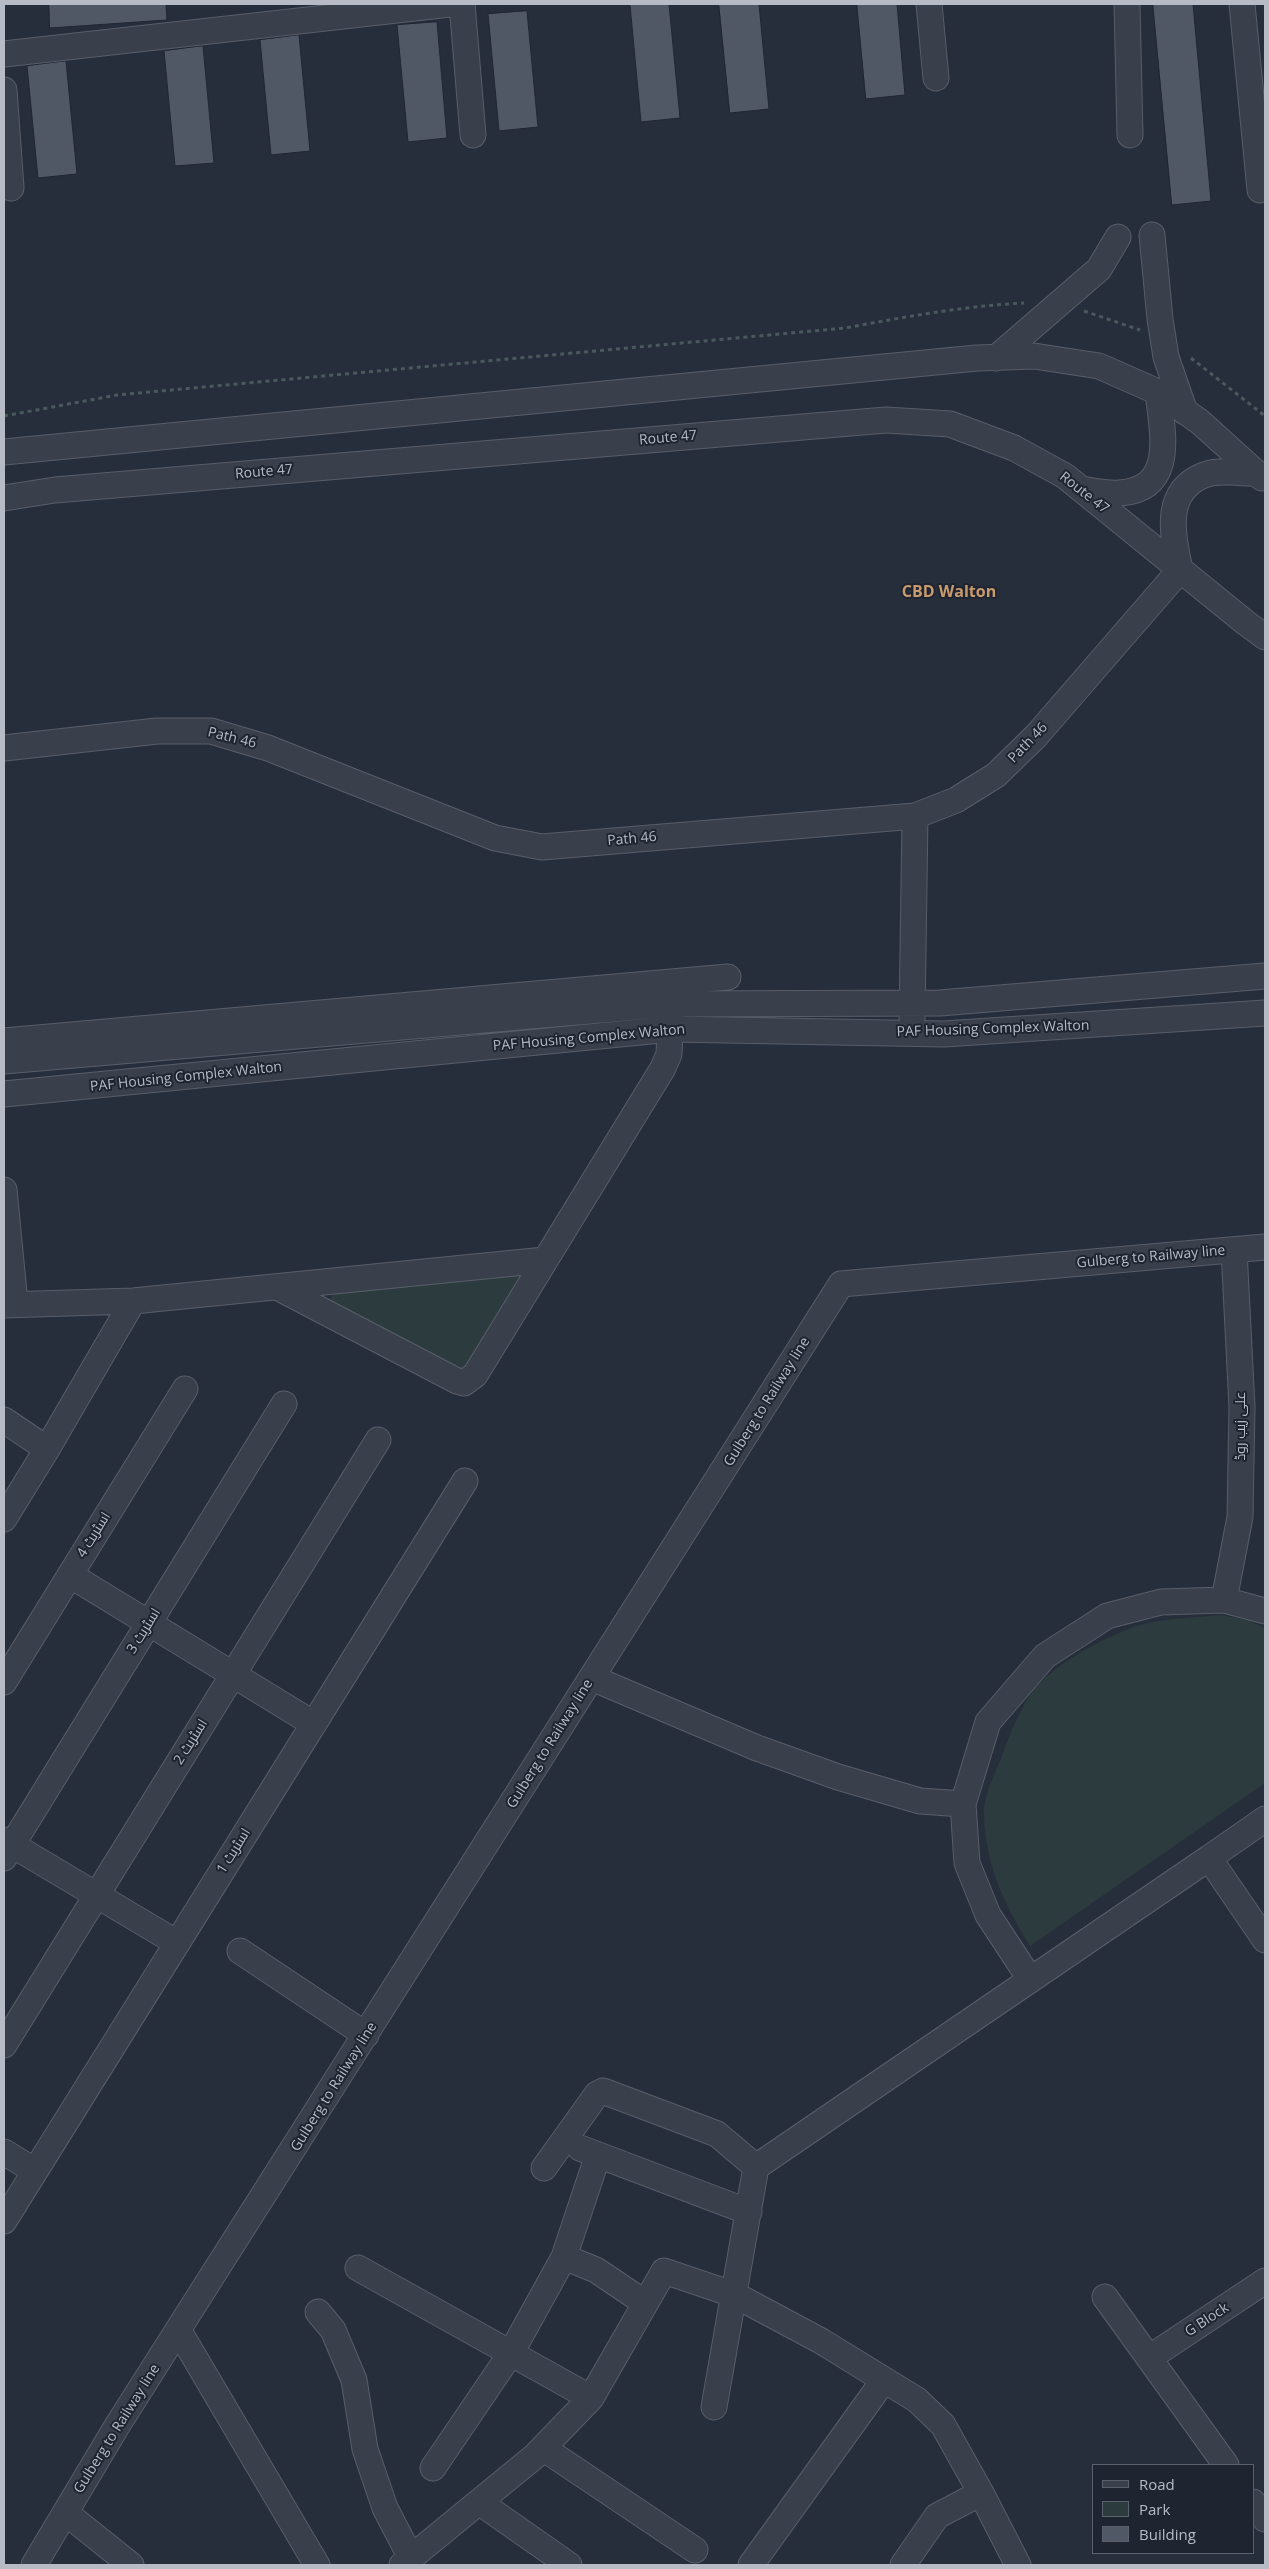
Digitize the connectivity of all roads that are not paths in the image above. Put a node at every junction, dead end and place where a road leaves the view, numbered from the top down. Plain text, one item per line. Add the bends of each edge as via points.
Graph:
1 (450, 4) edge
2 (462, 4) edge
3 (929, 4) edge
4 (1127, 4) edge
5 (1242, 4) edge
6 (4, 54) edge
7 (936, 78) dead end
8 (4, 90) edge
9 (473, 134) dead end
10 (1130, 135) dead end
11 (11, 188) dead end
12 (1260, 190) dead end
13 (1152, 235) dead end
14 (1118, 236) dead end
15 (996, 358) junction
16 (1158, 392) junction
17 (1185, 412) junction
18 (4, 452) edge
19 (1262, 478) edge
20 (1081, 490) junction
21 (4, 498) edge
22 (1180, 570) junction
23 (1265, 637) edge
24 (4, 748) edge
25 (915, 816) junction
26 (1265, 976) edge
27 (728, 977) dead end
28 (670, 993) junction
29 (914, 1003) junction
30 (1265, 1013) edge
31 (671, 1030) junction
32 (911, 1034) junction
33 (4, 1041) edge
34 (4, 1061) edge
35 (4, 1094) edge
36 (4, 1190) edge
37 (1265, 1247) edge
38 (1234, 1250) junction
39 (545, 1260) junction
40 (277, 1287) junction
41 (133, 1301) junction
42 (10, 1304) edge
43 (185, 1389) dead end
44 (284, 1404) dead end
45 (4, 1420) edge
46 (378, 1440) dead end
47 (47, 1449) junction
48 (465, 1481) dead end
49 (4, 1519) edge
50 (70, 1575) junction
51 (1224, 1600) junction
52 (1265, 1611) edge
53 (149, 1623) junction
54 (233, 1674) junction
55 (592, 1678) junction
56 (4, 1682) edge
57 (314, 1724) junction
58 (962, 1804) junction
59 (1265, 1819) edge
60 (6, 1848) edge
61 (1209, 1858) junction
62 (96, 1895) junction
63 (1265, 1940) edge
64 (177, 1944) junction
65 (240, 1950) dead end
66 (1030, 1979) junction
67 (366, 2035) junction
68 (4, 2045) edge
69 (4, 2152) edge
70 (756, 2167) junction
71 (544, 2168) dead end
72 (35, 2171) junction
73 (749, 2212) junction
74 (4, 2221) edge
75 (564, 2256) junction
76 (358, 2268) dead end
77 (1265, 2281) edge
78 (735, 2294) junction
79 (1105, 2297) dead end
80 (646, 2303) junction
81 (318, 2312) dead end
82 (178, 2331) junction
83 (511, 2353) junction
84 (1149, 2358) junction
85 (884, 2380) junction
86 (591, 2398) junction
87 (714, 2407) dead end
88 (543, 2448) junction
89 (1225, 2464) edge
90 (434, 2468) dead end
91 (981, 2493) junction
92 (479, 2502) junction
93 (1254, 2503) edge
94 (66, 2513) junction
95 (1265, 2519) edge
96 (694, 2550) dead end
97 (406, 2562) edge
98 (127, 2564) edge
99 (34, 2565) edge
100 (317, 2565) edge
101 (570, 2565) edge
102 (751, 2565) edge
103 (903, 2565) edge
104 (1018, 2565) edge

1 - 6 street
2 - 9 street
3 - 7 street
4 - 10 street
5 - 12 street
8 - 11 street
13 - 17 street via 1166,357
14 - 15 street via 1099,269
15 - 16 street via 1034,356 1099,366
15 - 18 street
16 - 17 street
16 - 20 street via 1163,438 1162,460 1155,477 1136,490 1118,493
17 - 19 street
19 - 22 street via 1205,474 1183,489 1173,509
20 - 21 street, Route 47 via 1065,476 1014,448 950,424 886,420 55,490
20 - 22 street, Route 47
22 - 23 street, Route 47
22 - 25 street, Path 46 via 1036,736 996,775 956,800
24 - 25 street, Path 46 via 157,731 211,731 268,748 495,838 542,846
25 - 29 street
26 - 29 street, PAF Housing Complex Walton via 950,1003
27 - 28 street
28 - 29 street, PAF Housing Complex Walton
28 - 31 street
28 - 33 street
28 - 34 street, PAF Housing Complex Walton
29 - 32 street
30 - 32 street, PAF Housing Complex Walton
31 - 32 street, PAF Housing Complex Walton
31 - 35 street, PAF Housing Complex Walton
31 - 39 street via 669,1054 663,1068
36 - 42 street
37 - 38 street, Gulberg to Railway line
38 - 51 street, علی زیب روڈ via 1242,1407 1240,1517
38 - 55 street, Gulberg to Railway line via 841,1284
39 - 40 street
39 - 40 street via 475,1375 464,1383
40 - 41 street
41 - 42 street
41 - 47 street
43 - 50 street, اسٹریٹ 4
44 - 53 street, اسٹریٹ 3
45 - 47 street
46 - 54 street, اسٹریٹ 2
47 - 49 street
48 - 57 street, اسٹریٹ 1
50 - 53 street
50 - 56 street, اسٹریٹ 4
51 - 52 street
51 - 58 street via 1161,1602 1107,1616 1045,1656 988,1722
53 - 54 street
53 - 60 street, اسٹریٹ 3
54 - 57 street
54 - 62 street, اسٹریٹ 2
55 - 58 street via 756,1748 838,1777 920,1801
55 - 67 street, Gulberg to Railway line
57 - 64 street, اسٹریٹ 1
58 - 66 street via 967,1863 988,1916
59 - 61 street
60 - 62 street
61 - 63 street
61 - 66 street
62 - 64 street
62 - 68 street, اسٹریٹ 2
64 - 72 street, اسٹریٹ 1
65 - 67 street
66 - 70 street
67 - 82 street, Gulberg to Railway line
69 - 72 street
70 - 71 street via 717,2134 603,2091 597,2094
70 - 73 street
72 - 74 street, اسٹریٹ 1
73 - 75 street via 589,2151
73 - 78 street
75 - 80 street via 596,2270
75 - 83 street
76 - 83 street
77 - 84 street, G Block
78 - 80 street via 664,2271
78 - 85 street
78 - 87 street
79 - 84 street
80 - 86 street
81 - 97 street via 333,2330 354,2380 365,2449
82 - 94 street, Gulberg to Railway line
82 - 100 street
83 - 86 street
83 - 90 street
84 - 89 street
85 - 91 street via 917,2400 942,2425
85 - 102 street
86 - 88 street
88 - 92 street
88 - 96 street
91 - 103 street via 937,2516
91 - 104 street
92 - 97 street
92 - 101 street
93 - 95 street
94 - 98 street
94 - 99 street, Gulberg to Railway line

